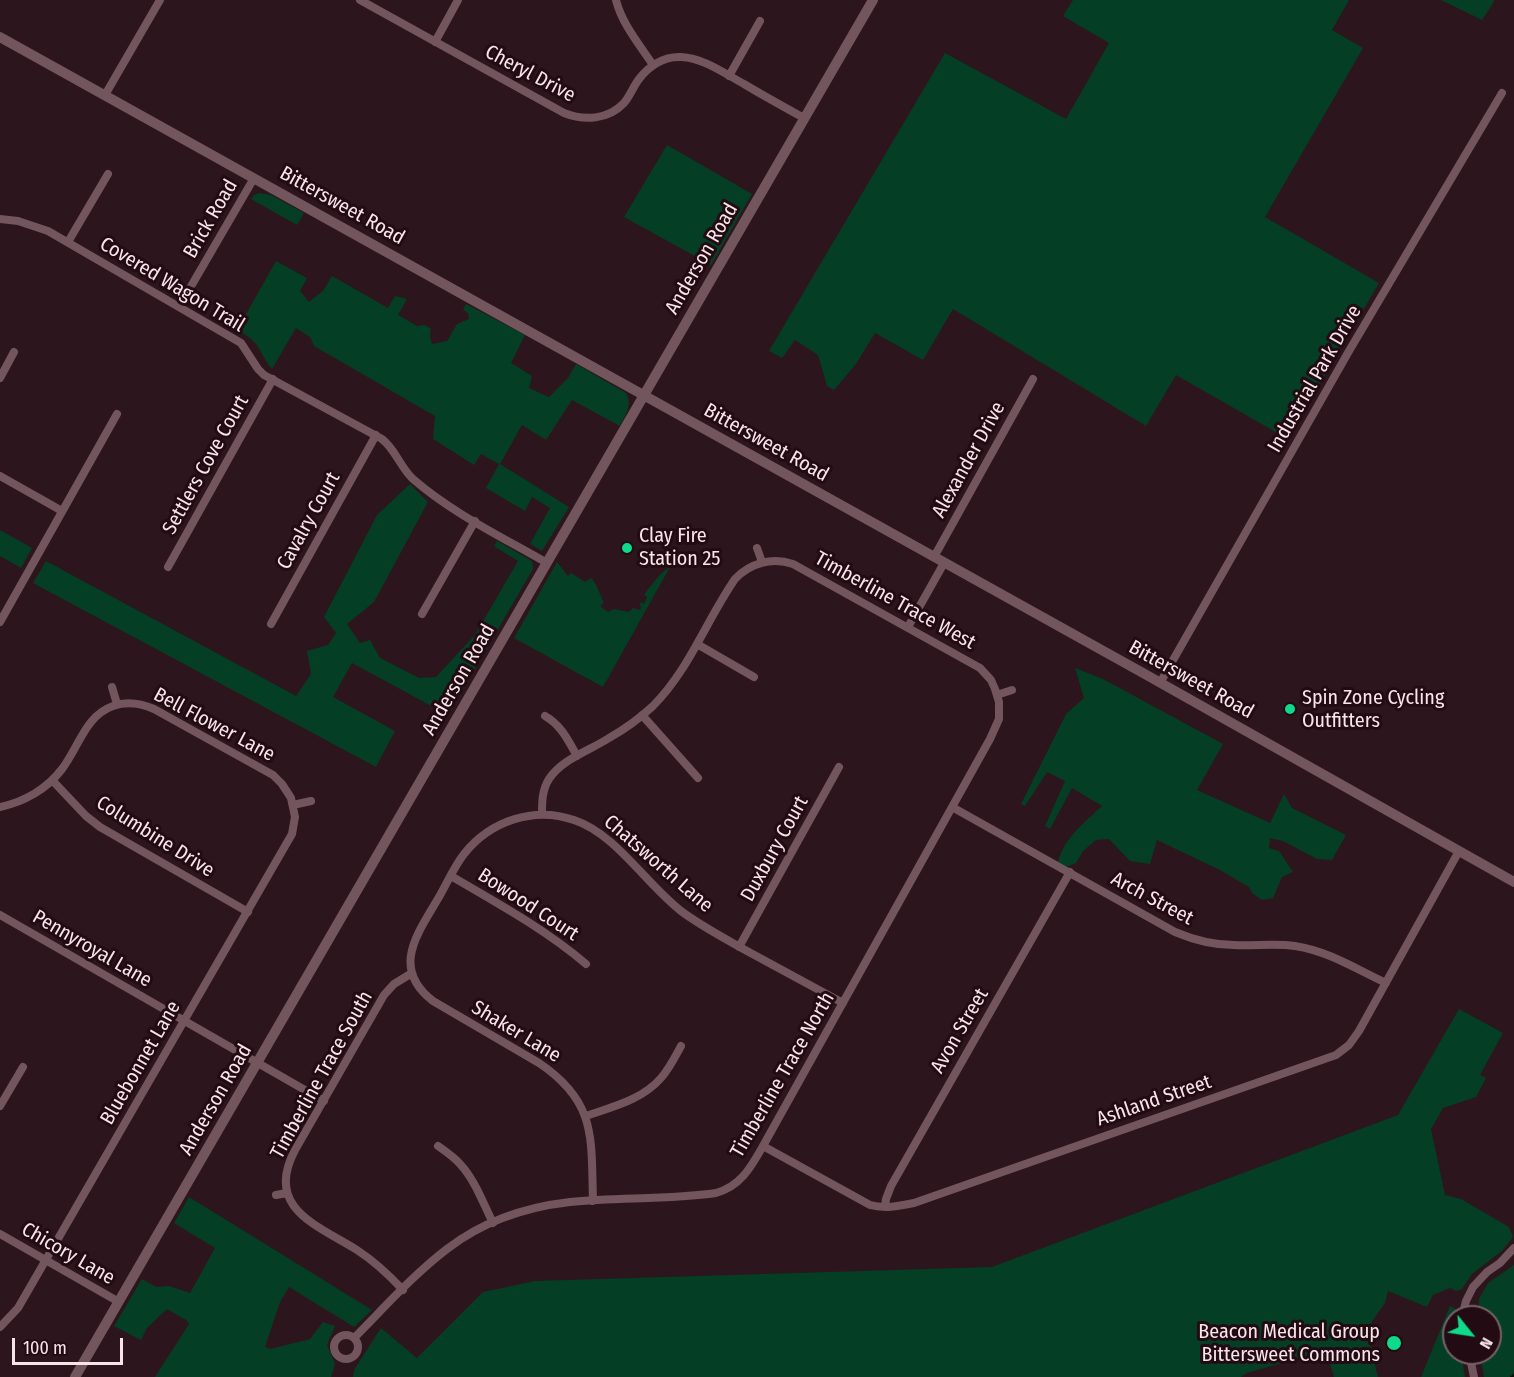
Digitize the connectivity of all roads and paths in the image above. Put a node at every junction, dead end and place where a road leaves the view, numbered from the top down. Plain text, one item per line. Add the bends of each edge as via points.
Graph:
1 (160, 0) edge
2 (360, 0) edge
3 (459, 0) edge
4 (616, 0) edge
5 (873, 0) edge
6 (760, 21) dead end
7 (0, 37) edge
8 (435, 42) junction
9 (653, 64) junction
10 (729, 76) junction
11 (1502, 93) dead end
12 (105, 95) junction
13 (596, 117) junction
14 (804, 118) junction
15 (599, 128) dead end
16 (108, 174) dead end
17 (254, 178) junction
18 (0, 219) edge
19 (68, 242) junction
20 (179, 307) junction
21 (14, 352) dead end
22 (0, 378) edge
23 (1033, 379) dead end
24 (273, 380) junction
25 (644, 395) junction
26 (117, 414) dead end
27 (376, 435) junction
28 (0, 476) edge
29 (63, 511) junction
30 (475, 521) junction
31 (757, 548) dead end
32 (939, 560) junction
33 (762, 562) junction
34 (547, 563) junction
35 (168, 567) dead end
36 (422, 614) dead end
37 (0, 622) edge
38 (271, 624) dead end
39 (908, 627) junction
40 (697, 644) junction
41 (754, 677) dead end
42 (1161, 683) junction
43 (112, 687) dead end
44 (1012, 690) dead end
45 (997, 695) junction
46 (117, 704) junction
47 (642, 715) junction
48 (545, 716) dead end
49 (577, 756) junction
50 (839, 767) dead end
51 (699, 778) dead end
52 (52, 780) junction
53 (311, 801) dead end
54 (0, 807) edge
55 (294, 807) junction
56 (952, 807) junction
57 (542, 814) junction
58 (1459, 851) junction
59 (1070, 872) junction
60 (451, 876) junction
61 (1514, 882) edge
62 (248, 912) junction
63 (0, 915) edge
64 (740, 947) junction
65 (586, 964) dead end
66 (412, 973) junction
67 (1386, 983) junction
68 (843, 1003) junction
69 (184, 1022) junction
70 (681, 1046) dead end
71 (258, 1064) junction
72 (23, 1067) dead end
73 (324, 1101) junction
74 (0, 1106) edge
75 (586, 1116) junction
76 (438, 1146) dead end
77 (763, 1146) junction
78 (276, 1195) dead end
79 (289, 1196) junction
80 (593, 1201) junction
81 (885, 1207) junction
82 (493, 1223) junction
83 (0, 1234) edge
84 (1514, 1248) edge
85 (46, 1260) junction
86 (403, 1290) junction
87 (119, 1302) junction
88 (1465, 1305) edge
89 (0, 1327) edge
90 (354, 1338) dead end
91 (75, 1377) edge

1 - 12 street
2 - 8 street, Cheryl Drive
3 - 8 street
4 - 9 street via 626,25
5 - 14 street, Anderson Road
6 - 10 street
7 - 12 street, Bittersweet Road
8 - 13 street, Cheryl Drive via 564,113
9 - 10 street via 684,57
9 - 13 street via 624,103
10 - 14 street
11 - 42 street, Industrial Park Drive via 1349,351
12 - 17 street, Bittersweet Road
13 - 15 street
14 - 25 street, Anderson Road
16 - 19 street
17 - 20 street, Brick Road
17 - 25 street, Bittersweet Road
18 - 19 street, Covered Wagon Trail via 31,225
19 - 20 street, Covered Wagon Trail
20 - 24 street, Covered Wagon Trail via 241,343 258,369
21 - 22 street
23 - 32 street, Alexander Drive
24 - 27 street, Covered Wagon Trail
24 - 35 street, Settlers Cove Court
25 - 32 street, Bittersweet Road
25 - 34 street, Anderson Road
26 - 29 street
27 - 30 street, Covered Wagon Trail via 391,447 411,477 441,502
27 - 38 street, Cavalry Court
28 - 29 street
29 - 37 street
30 - 34 street, Covered Wagon Trail
30 - 36 street
31 - 33 street
32 - 39 street, Alexander Drive
32 - 42 street, Bittersweet Road
33 - 39 street, Timberline Trace West via 793,564
33 - 40 street via 735,579
34 - 71 street, Anderson Road
39 - 45 street, Timberline Trace West via 980,668
40 - 41 street
40 - 47 street via 668,690
42 - 58 street, Bittersweet Road
43 - 46 street
44 - 45 street
45 - 56 street, Timberline Trace North via 996,727
46 - 52 street via 93,719
46 - 55 street, Bell Flower Lane via 138,703 154,709 268,772 282,784
47 - 49 street
47 - 51 street
48 - 49 street via 560,727
49 - 57 street via 549,778
50 - 64 street, Duxbury Court
52 - 54 street via 37,793
52 - 62 street, Columbine Drive via 100,826
53 - 55 street
55 - 62 street, Bluebonnet Lane via 291,834
56 - 59 street, Arch Street
56 - 68 street, Timberline Trace North
57 - 60 street via 511,820 485,834 465,853
57 - 64 street, Chatsworth Lane via 568,818 595,830 674,905
58 - 61 street, Bittersweet Road
58 - 67 street, Ashland Street
59 - 67 street, Arch Street via 1186,936 1218,944 1307,948
59 - 81 street, Avon Street via 891,1186
60 - 65 street, Bowood Court via 555,939
60 - 66 street via 416,937 411,952
62 - 69 street, Bluebonnet Lane
63 - 69 street, Pennyroyal Lane
64 - 68 street, Chatsworth Lane
66 - 73 street, Timberline Trace South via 384,995
66 - 75 street, Shaker Lane via 422,991 434,1001 552,1072 573,1093
67 - 81 street, Ashland Street via 1354,1039 1336,1055 914,1203
68 - 77 street, Timberline Trace North
69 - 71 street, Pennyroyal Lane
69 - 85 street, Bluebonnet Lane
70 - 75 street via 665,1073 648,1090
71 - 73 street, Pennyroyal Lane
71 - 87 street, Anderson Road
72 - 74 street
73 - 79 street, Timberline Trace South via 290,1158 286,1179
75 - 80 street, Shaker Lane
76 - 82 street via 468,1173
77 - 80 street, Timberline Trace North via 742,1179 721,1191
77 - 81 street, Ashland Street via 862,1202
78 - 79 street
79 - 86 street via 307,1221 367,1257
80 - 82 street, Timberline Trace North via 538,1208
82 - 86 street, Timberline Trace North via 448,1248
83 - 85 street, Chicory Lane
84 - 88 street via 1473,1287
85 - 87 street, Chicory Lane
85 - 89 street, Bluebonnet Lane via 18,1308
86 - 90 street, Timberline Trace North
87 - 91 street, Anderson Road

